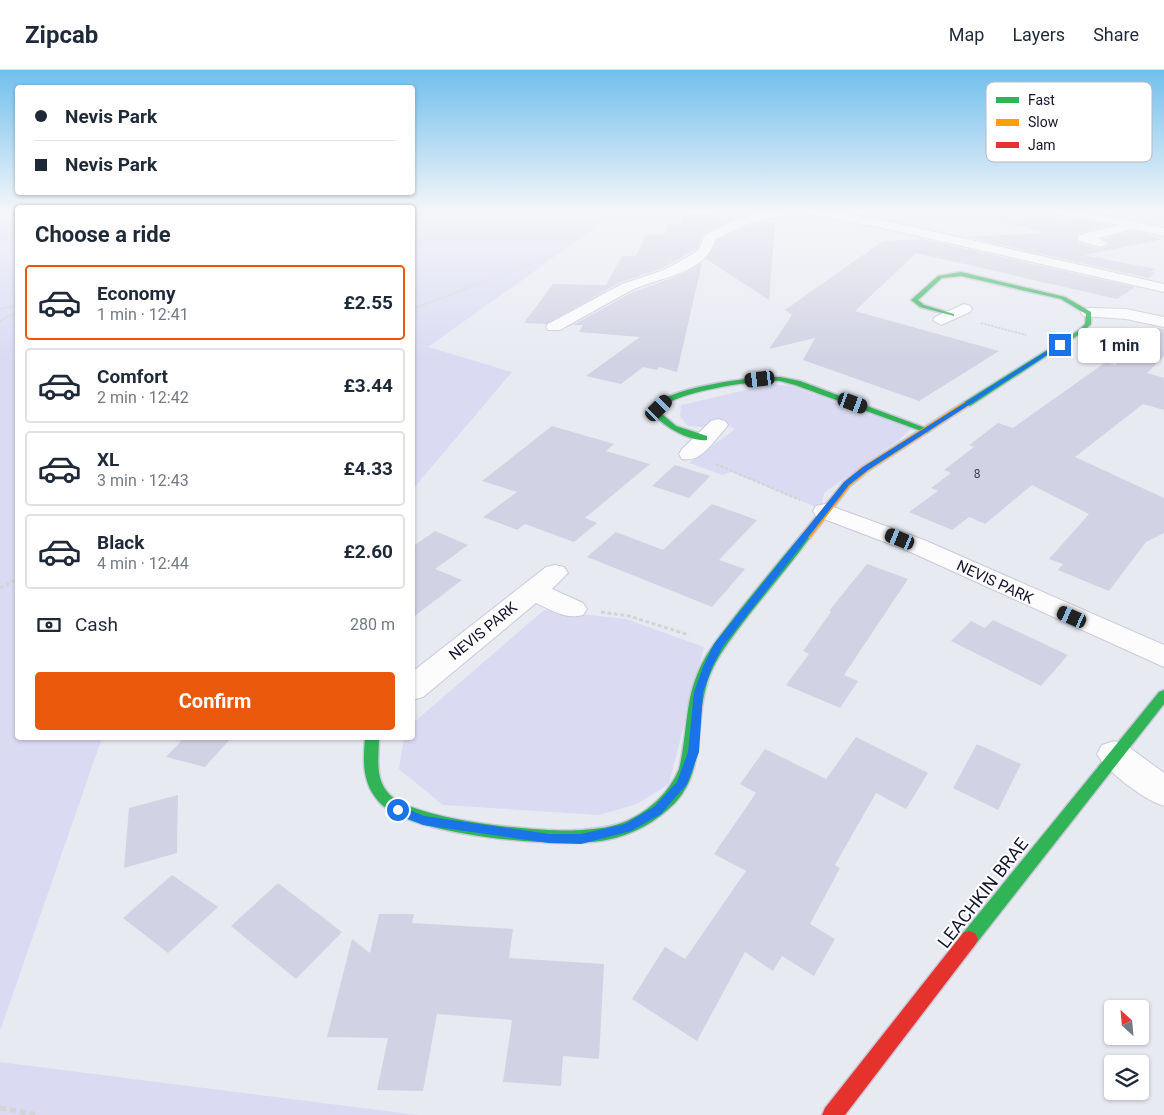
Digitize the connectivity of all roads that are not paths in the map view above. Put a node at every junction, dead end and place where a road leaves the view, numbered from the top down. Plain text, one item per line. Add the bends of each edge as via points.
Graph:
1 (691, 261) edge
2 (1044, 261) edge
3 (1164, 288) edge
4 (561, 306) dead end
5 (584, 311) junction
6 (1089, 313) junction
7 (952, 315) road end
8 (1164, 322) edge
9 (554, 327) dead end
10 (928, 430) junction
11 (711, 432) joint
12 (690, 454) road end
13 (825, 511) junction
14 (555, 573) dead end
15 (533, 591) junction
16 (573, 609) road end
17 (1164, 657) edge
18 (415, 687) edge
19 (1164, 695) edge
20 (372, 740) edge
21 (1114, 754) junction
22 (1164, 792) edge
23 (832, 1115) edge

1 - 5 street via 669,273 627,288
2 - 3 street
4 - 5 street
5 - 9 street
6 - 7 street via 1046,293 953,273 940,277 914,300 922,306
6 - 8 street via 1126,314
6 - 10 street via 1088,326
10 - 11 street via 797,383 760,379 680,396 666,401 659,408 658,415 665,424 680,432
10 - 13 street via 865,469 847,484
11 - 12 street
13 - 17 street, NEVIS PARK via 915,545
13 - 20 street via 719,644 698,692 694,752 682,784 657,810 627,828 581,839 549,839 423,821 398,810 381,795 370,778 368,762
14 - 15 street, NEVIS PARK
15 - 16 street
15 - 18 street, NEVIS PARK
19 - 21 street, LEACHKIN BRAE
21 - 22 street
21 - 23 street, LEACHKIN BRAE

